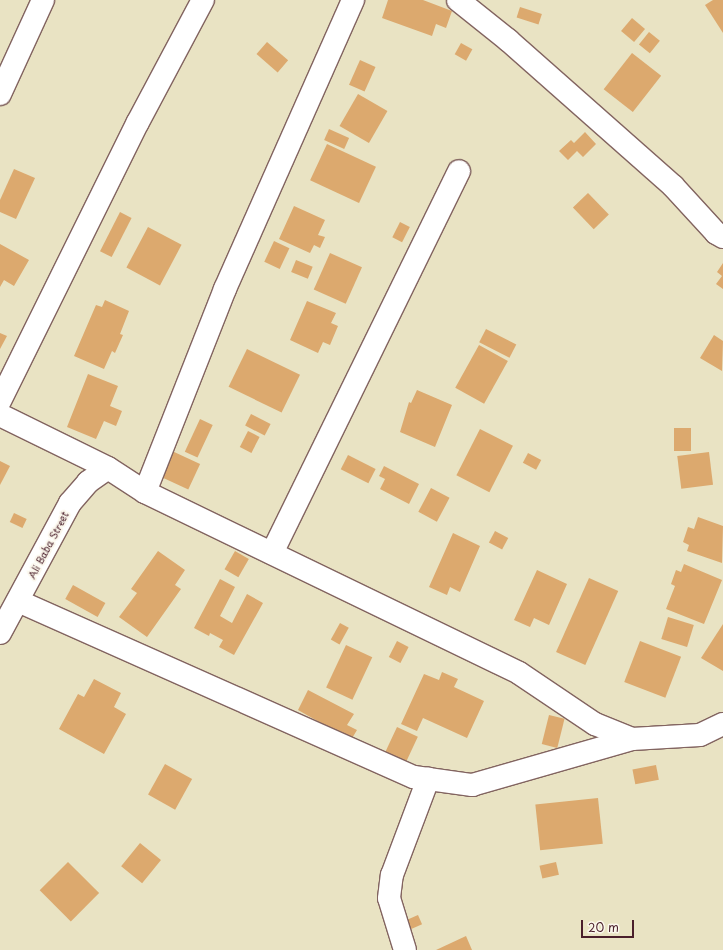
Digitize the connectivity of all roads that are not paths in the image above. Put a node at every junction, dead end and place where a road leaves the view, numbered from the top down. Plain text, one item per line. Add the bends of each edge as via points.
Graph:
1 (43, 0) edge
2 (203, 0) edge
3 (353, 0) edge
4 (458, 0) edge
5 (0, 94) edge
6 (459, 171) dead end
7 (723, 237) edge
8 (0, 401) edge
9 (0, 415) edge
10 (108, 468) junction
11 (145, 492) junction
12 (272, 553) junction
13 (18, 601) junction
14 (0, 633) edge
15 (723, 724) edge
16 (632, 739) junction
17 (428, 779) junction
18 (405, 950) edge

1 - 5 street
2 - 8 street via 138,122
3 - 11 street via 225,288
4 - 7 street via 508,40 673,186 716,233
6 - 12 street
9 - 10 street
10 - 11 street
10 - 13 street, Ali Baba Street via 88,482 70,503
11 - 12 street
12 - 16 street via 519,673 595,724
13 - 14 street, Ali Baba Street
13 - 17 street via 414,777
15 - 16 street via 700,735
16 - 17 street via 472,785
17 - 18 street via 391,883 389,898

